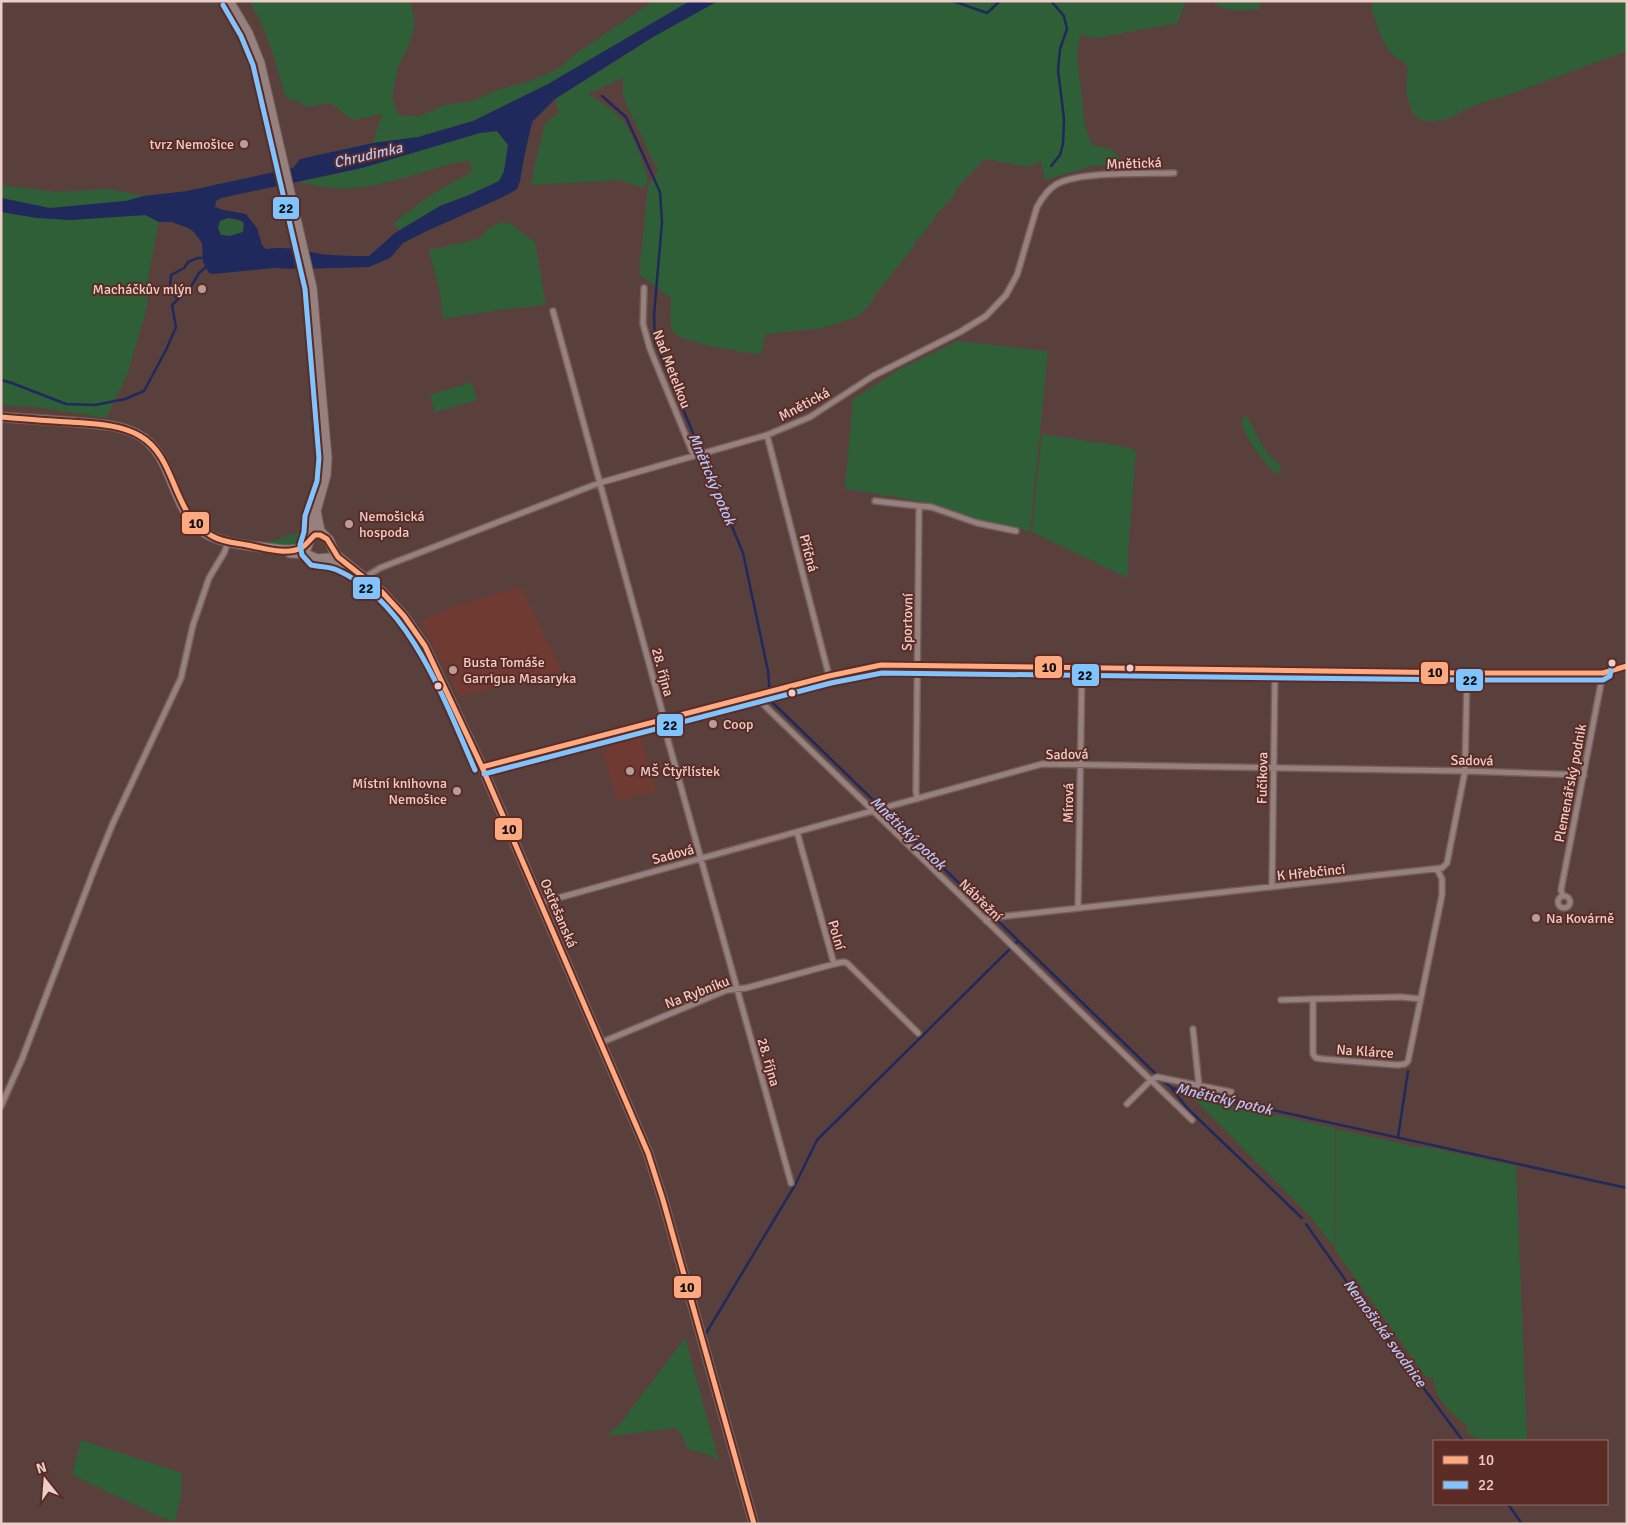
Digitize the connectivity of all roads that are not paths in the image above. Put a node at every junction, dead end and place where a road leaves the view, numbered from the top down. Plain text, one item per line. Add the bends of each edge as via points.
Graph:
1 (229, 1) edge
2 (1174, 173) dead end
3 (644, 288) dead end
4 (553, 311) dead end
5 (1, 417) edge
6 (767, 435) junction
7 (694, 456) junction
8 (599, 483) junction
9 (319, 498) junction
10 (875, 501) dead end
11 (919, 506) junction
12 (1016, 531) dead end
13 (328, 540) junction
14 (228, 541) junction
15 (308, 542) junction
16 (275, 549) junction
17 (317, 558) junction
18 (361, 575) junction
19 (917, 665) junction
20 (1627, 666) edge
21 (1082, 668) junction
22 (1275, 670) junction
23 (1467, 673) junction
24 (1604, 673) junction
25 (829, 676) junction
26 (760, 694) junction
27 (663, 719) junction
28 (1080, 764) junction
29 (482, 767) junction
30 (1273, 768) junction
31 (1465, 771) junction
32 (1584, 775) junction
33 (917, 799) junction
34 (876, 810) junction
35 (797, 832) junction
36 (700, 859) junction
37 (1437, 869) junction
38 (1272, 887) junction
39 (1563, 896) junction
40 (539, 903) junction
41 (1560, 907) junction
42 (1078, 908) junction
43 (1556, 912) dead end
44 (988, 920) junction
45 (834, 964) junction
46 (736, 988) junction
47 (1313, 999) junction
48 (1422, 999) junction
49 (1281, 1000) dead end
50 (1193, 1029) dead end
51 (918, 1033) dead end
52 (600, 1044) junction
53 (1151, 1080) junction
54 (1199, 1086) junction
55 (1230, 1092) dead end
56 (1127, 1104) dead end
57 (1, 1106) edge
58 (1192, 1120) dead end
59 (791, 1182) dead end
60 (754, 1524) edge

1 - 9 street via 256,52 311,282 327,458
2 - 6 street, Mnětická via 1083,177 1051,188 1037,207 1012,286 986,316 873,376 810,417
3 - 7 street, Nad Metelkou via 643,324 650,349
4 - 8 street, 28. října
5 - 14 street via 120,427 142,437 161,457 180,502 196,524 206,533
6 - 7 street, Mnětická
6 - 25 street, Příčná
7 - 8 street, Mnětická
8 - 18 street, Mnětická
8 - 27 street, 28. října
9 - 13 street via 316,514
9 - 15 street
10 - 11 street
11 - 12 street
11 - 19 street, Sportovní
13 - 15 street via 317,535
13 - 17 street via 329,553
13 - 18 street via 335,554
14 - 16 street
14 - 57 street via 209,578 193,625 181,678 113,823
15 - 16 street via 296,549
15 - 17 street via 308,551
16 - 17 street
17 - 18 street via 332,559
18 - 29 street, Ostřešanská via 393,603 420,637
19 - 21 street
19 - 25 street via 881,665
19 - 33 street, Sportovní
20 - 24 street
21 - 22 street
21 - 28 street, Mírová
22 - 23 street
22 - 30 street, Fučíkova
23 - 24 street
23 - 31 street
24 - 32 street, Plemenářský podnik
25 - 26 street
26 - 27 street
26 - 34 street, Nábřežní via 764,705
27 - 29 street
27 - 36 street, 28. října
28 - 30 street, Sadová
28 - 33 street, Sadová via 1042,764
28 - 42 street, Mírová
29 - 40 street, Ostřešanská
30 - 31 street, Sadová
30 - 38 street, Fučíkova
31 - 32 street, Sadová
31 - 37 street via 1447,863
32 - 39 street, Plemenářský podnik via 1561,890
33 - 34 street, Sadová
34 - 35 street, Sadová
34 - 44 street, Nábřežní
35 - 36 street, Sadová
35 - 45 street, Polní
36 - 40 street, Sadová
36 - 46 street, 28. října
37 - 38 street, K Hřebčinci
37 - 48 street, Na Klárce via 1442,880 1442,895
38 - 42 street, K Hřebčinci
39 - 41 street via 1558,902
39 - 41 street via 1568,898 1569,905
40 - 52 street, Ostřešanská
41 - 43 street
42 - 44 street, K Hřebčinci
44 - 53 street, Nábřežní
45 - 46 street, Na Rybníku
45 - 51 street, Polní via 847,963
46 - 52 street, Na Rybníku
46 - 59 street, 28. října
47 - 48 street
47 - 48 street, Na Klárce via 1314,1056 1398,1065 1405,1064 1409,1058
47 - 49 street
50 - 54 street
52 - 60 street, Ostřešanská via 653,1168
53 - 54 street via 1157,1077
53 - 56 street
53 - 58 street, Nábřežní
54 - 55 street

